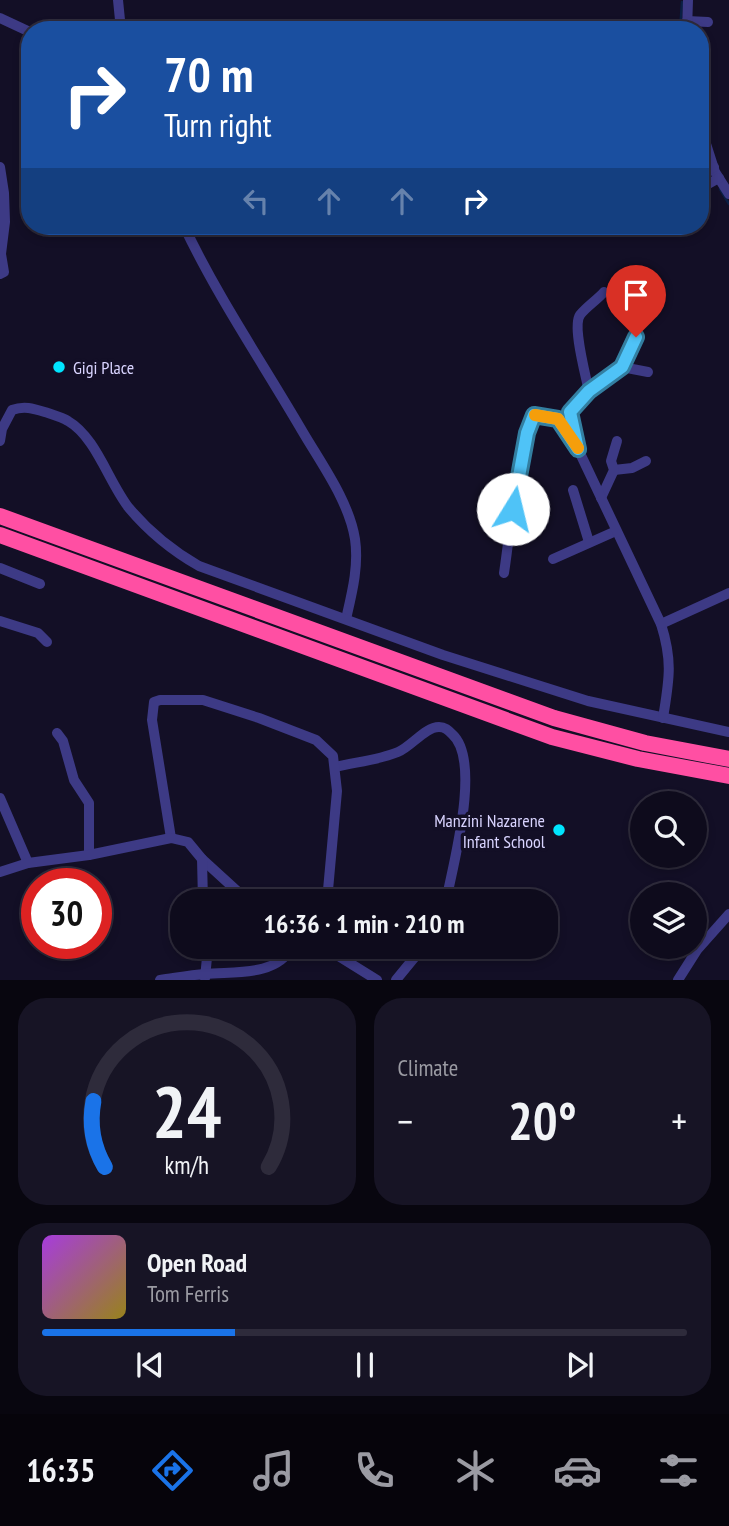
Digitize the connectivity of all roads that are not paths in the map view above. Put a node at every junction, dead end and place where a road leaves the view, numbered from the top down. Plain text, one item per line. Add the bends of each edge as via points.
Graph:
1 (118, 0) edge
2 (688, 0) edge
3 (0, 18) edge
4 (120, 21) edge
5 (687, 21) edge
6 (21, 28) edge
7 (709, 147) edge
8 (0, 167) edge
9 (720, 174) edge
10 (729, 194) edge
11 (188, 235) edge
12 (0, 274) edge
13 (604, 292) dead end
14 (636, 337) dead end
15 (622, 367) junction
16 (648, 372) dead end
17 (589, 391) junction
18 (4, 415) edge
19 (0, 441) edge
20 (617, 441) dead end
21 (578, 449) junction
22 (646, 461) dead end
23 (614, 470) junction
24 (573, 489) dead end
25 (601, 498) junction
26 (0, 516) edge
27 (616, 531) junction
28 (0, 535) edge
29 (589, 542) junction
30 (569, 551) junction
31 (553, 559) dead end
32 (645, 560) dead end
33 (576, 562) dead end
34 (0, 568) edge
35 (633, 568) junction
36 (505, 573) dead end
37 (40, 584) dead end
38 (729, 593) edge
39 (346, 619) junction
40 (0, 621) edge
41 (661, 624) junction
42 (47, 642) dead end
43 (663, 718) junction
44 (729, 732) edge
45 (57, 733) dead end
46 (729, 759) edge
47 (335, 768) junction
48 (729, 776) edge
49 (0, 798) edge
50 (171, 838) junction
51 (89, 855) junction
52 (202, 859) junction
53 (28, 863) junction
54 (0, 872) edge
55 (203, 889) edge
56 (235, 889) edge
57 (328, 889) edge
58 (448, 889) edge
59 (729, 914) edge
60 (207, 959) edge
61 (282, 959) edge
62 (343, 959) edge
63 (413, 959) edge
64 (205, 977) edge
65 (160, 980) edge
66 (377, 980) edge
67 (396, 980) edge
68 (678, 980) edge

1 - 4 street
2 - 5 street
3 - 6 street
7 - 9 street
8 - 12 street via 5,222 4,272
9 - 10 street
11 - 39 street via 344,506 357,554
13 - 17 street via 578,317 576,326
14 - 15 street
15 - 16 street
15 - 17 street
17 - 21 street via 570,412
18 - 19 street
18 - 39 street via 21,407 34,408 68,420 87,439 128,506 169,549 199,566
20 - 23 street via 611,461
21 - 25 street
21 - 36 street via 558,419 534,415 516,488
22 - 23 street
23 - 25 street
24 - 29 street
25 - 27 street
26 - 46 highway via 554,718 645,743
27 - 29 street
27 - 35 street
28 - 48 highway via 552,737
29 - 30 street
30 - 31 street
30 - 33 street
32 - 35 street
34 - 37 street
35 - 41 street via 649,587
38 - 41 street
39 - 43 street via 588,701
40 - 42 street via 38,633
41 - 43 street via 670,670
43 - 44 street
45 - 51 street via 74,780 89,803
47 - 50 street via 333,756 317,740 259,718 203,700 154,702 152,720
47 - 57 street
47 - 58 street via 398,751 437,727 457,738 464,751 466,790
49 - 53 street
50 - 51 street
50 - 52 street via 188,842
51 - 53 street
52 - 55 street
52 - 56 street
53 - 54 street
59 - 68 street
60 - 64 street
61 - 64 street via 252,971
62 - 66 street
63 - 67 street
64 - 65 street

